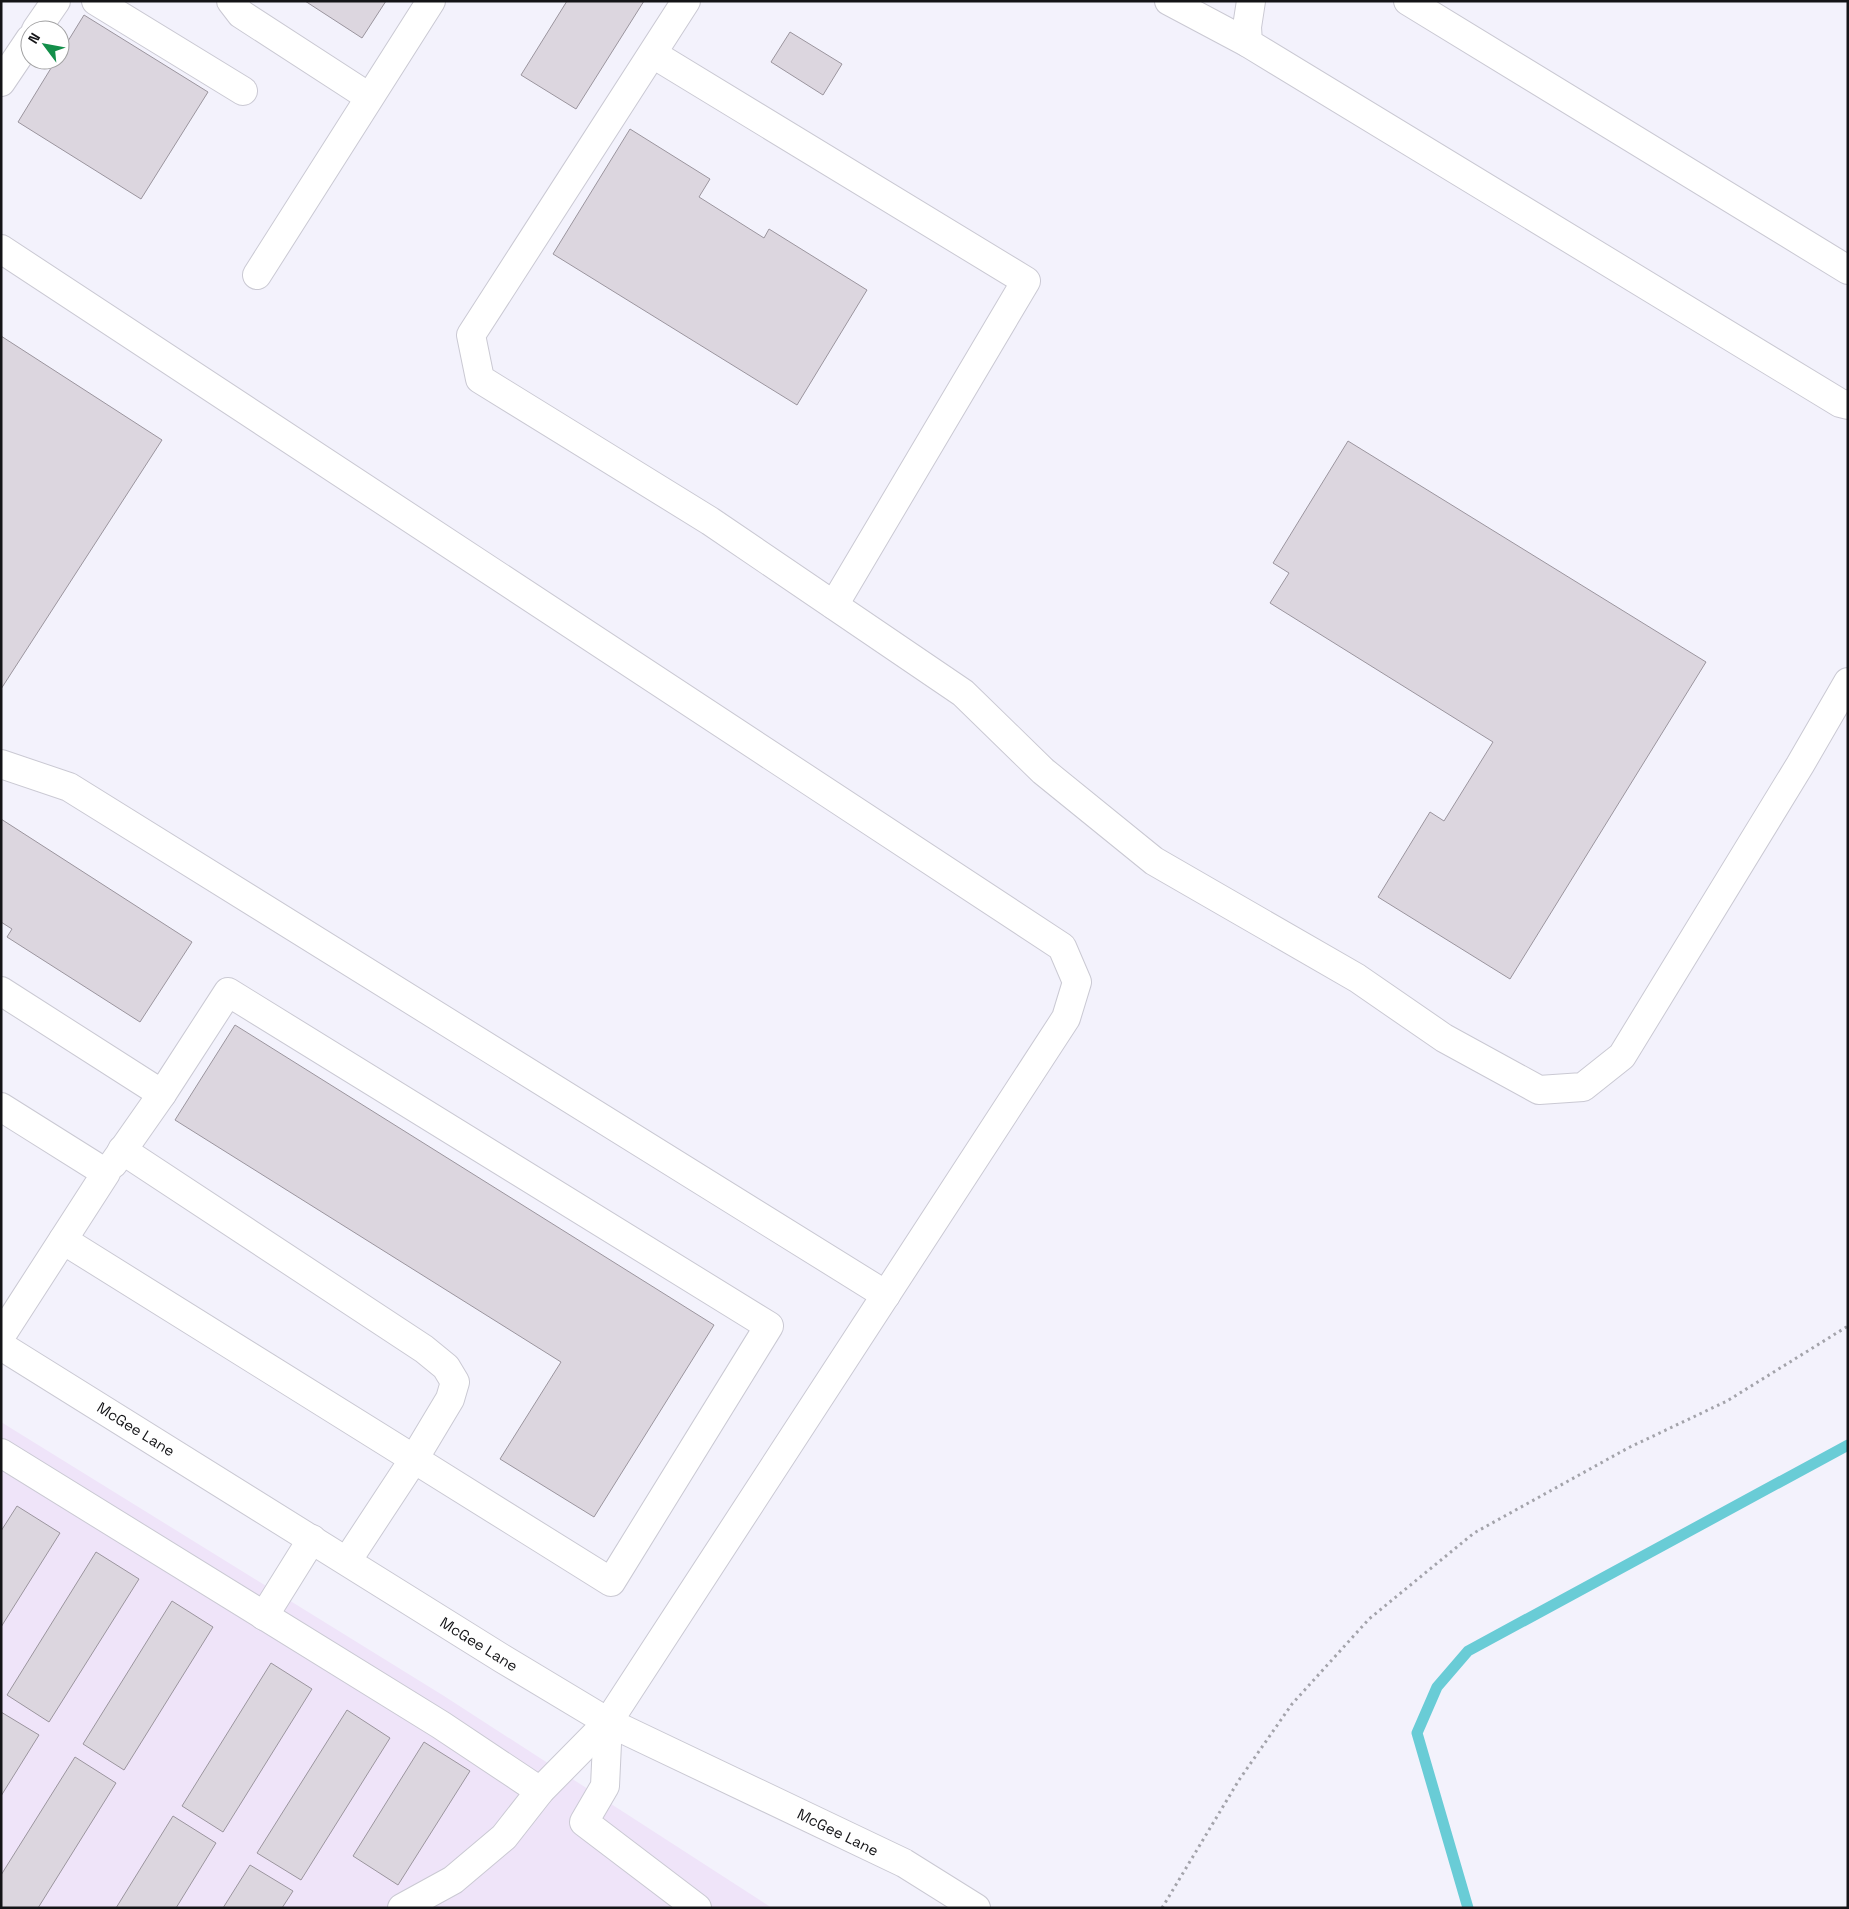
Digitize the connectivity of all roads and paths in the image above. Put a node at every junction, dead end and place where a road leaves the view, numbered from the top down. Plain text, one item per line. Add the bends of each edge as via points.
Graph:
1 (56, 1) edge
2 (96, 1) edge
3 (231, 1) edge
4 (431, 1) edge
5 (686, 1) edge
6 (1170, 1) edge
7 (1251, 1) edge
8 (1408, 1) edge
9 (43, 20) edge
10 (1248, 43) junction
11 (20, 53) edge
12 (653, 54) junction
13 (1, 82) edge
14 (243, 91) dead end
15 (369, 97) junction
16 (1, 249) edge
17 (1848, 270) edge
18 (257, 275) dead end
19 (1848, 404) edge
20 (834, 605) junction
21 (1848, 682) edge
22 (1, 764) edge
23 (1, 991) edge
24 (162, 1094) junction
25 (1, 1107) edge
26 (122, 1150) junction
27 (106, 1173) junction
28 (63, 1240) junction
29 (886, 1295) junction
30 (1848, 1326) edge
31 (1, 1336) edge
32 (1, 1346) edge
33 (1, 1453) edge
34 (414, 1459) junction
35 (312, 1539) junction
36 (347, 1561) junction
37 (264, 1616) junction
38 (608, 1722) junction
39 (540, 1791) junction
40 (402, 1908) edge
41 (697, 1908) edge
42 (976, 1908) edge
43 (1162, 1908) edge

1 - 9 street
2 - 14 street
3 - 15 street via 241,14
4 - 15 street
5 - 12 street
6 - 10 street
7 - 10 street
8 - 17 street
10 - 19 street via 1840,403
11 - 13 street
12 - 20 street via 471,335 480,379 710,521
12 - 20 street via 1026,281
15 - 18 street
16 - 29 street via 1062,947 1077,982 1066,1018
20 - 21 street via 963,693 1044,771 1154,861 1357,978 1444,1038 1539,1090 1583,1087 1622,1056
22 - 29 street via 69,787
23 - 24 street
24 - 26 street
24 - 34 street via 228,992 769,1326 611,1582
25 - 27 street
26 - 27 street
26 - 34 street via 424,1349 446,1367 455,1382 450,1399
27 - 28 street
28 - 31 street
28 - 34 street
29 - 38 street
30 - 43 path via 1727,1401 1628,1448 1474,1533 1369,1619 1292,1704 1239,1780
32 - 35 street, McGee Lane
33 - 37 street
34 - 36 street
35 - 36 street, McGee Lane
35 - 37 street
36 - 38 street, McGee Lane
37 - 39 street
38 - 39 street
38 - 41 street via 605,1786 584,1822
38 - 42 street, McGee Lane via 904,1863
39 - 40 street via 504,1838 453,1880

